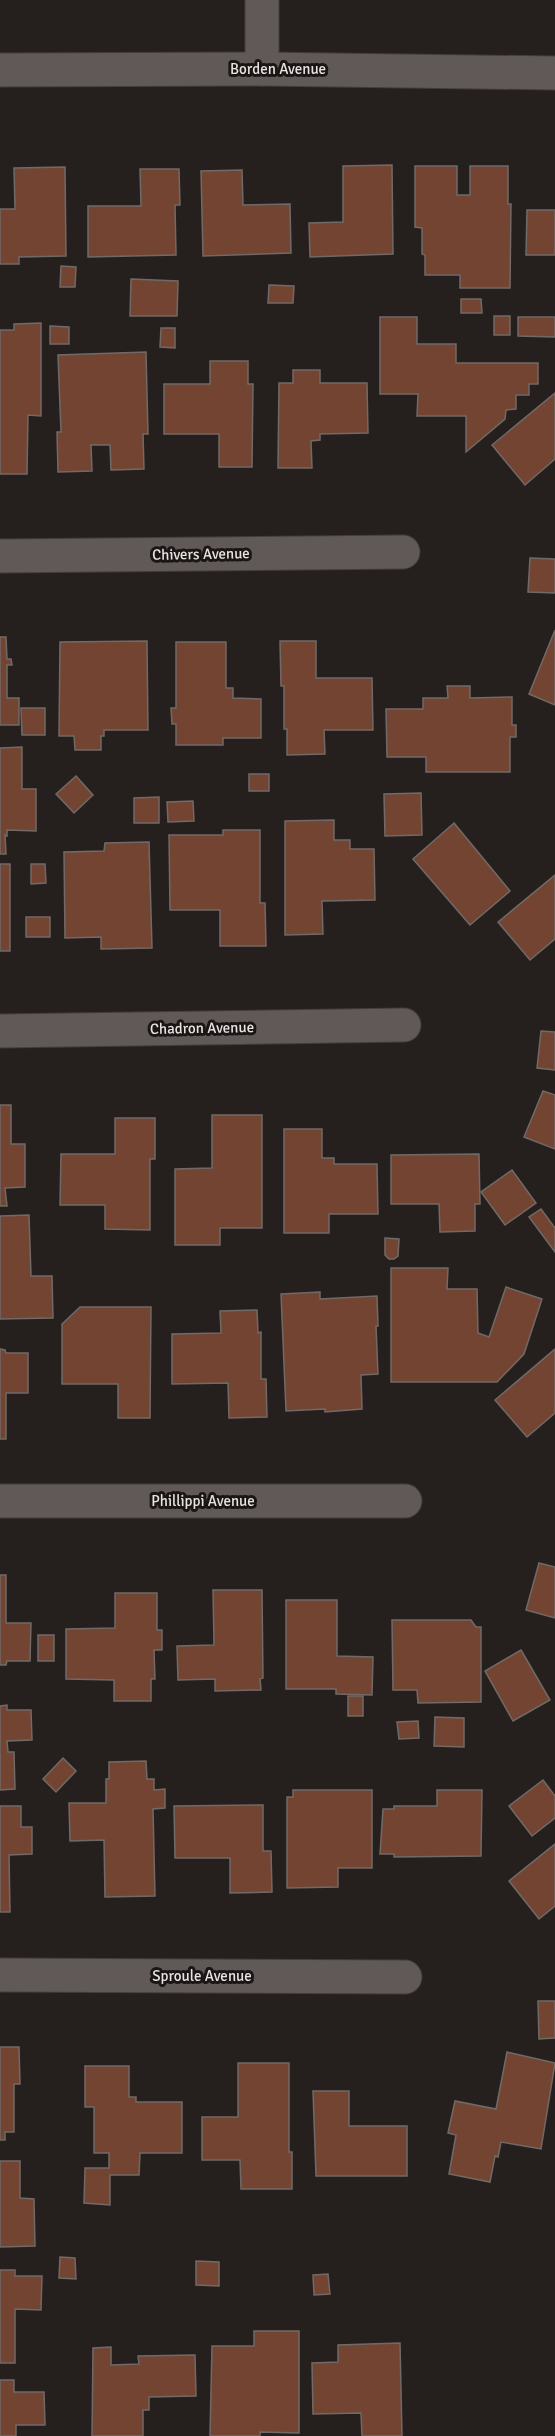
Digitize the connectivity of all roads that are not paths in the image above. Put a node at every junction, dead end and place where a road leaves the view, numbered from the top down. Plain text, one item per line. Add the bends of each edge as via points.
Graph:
1 (262, 0) edge
2 (0, 69) edge
3 (262, 69) junction
4 (555, 73) edge
5 (403, 552) dead end
6 (0, 556) edge
7 (404, 1025) dead end
8 (0, 1031) edge
9 (0, 1501) edge
10 (405, 1502) dead end
11 (0, 1975) edge
12 (405, 1977) dead end

1 - 3 street
2 - 3 street, Borden Avenue
3 - 4 street, Borden Avenue
5 - 6 street, Chivers Avenue
7 - 8 street, Chadron Avenue
9 - 10 street, Phillippi Avenue
11 - 12 street, Sproule Avenue

